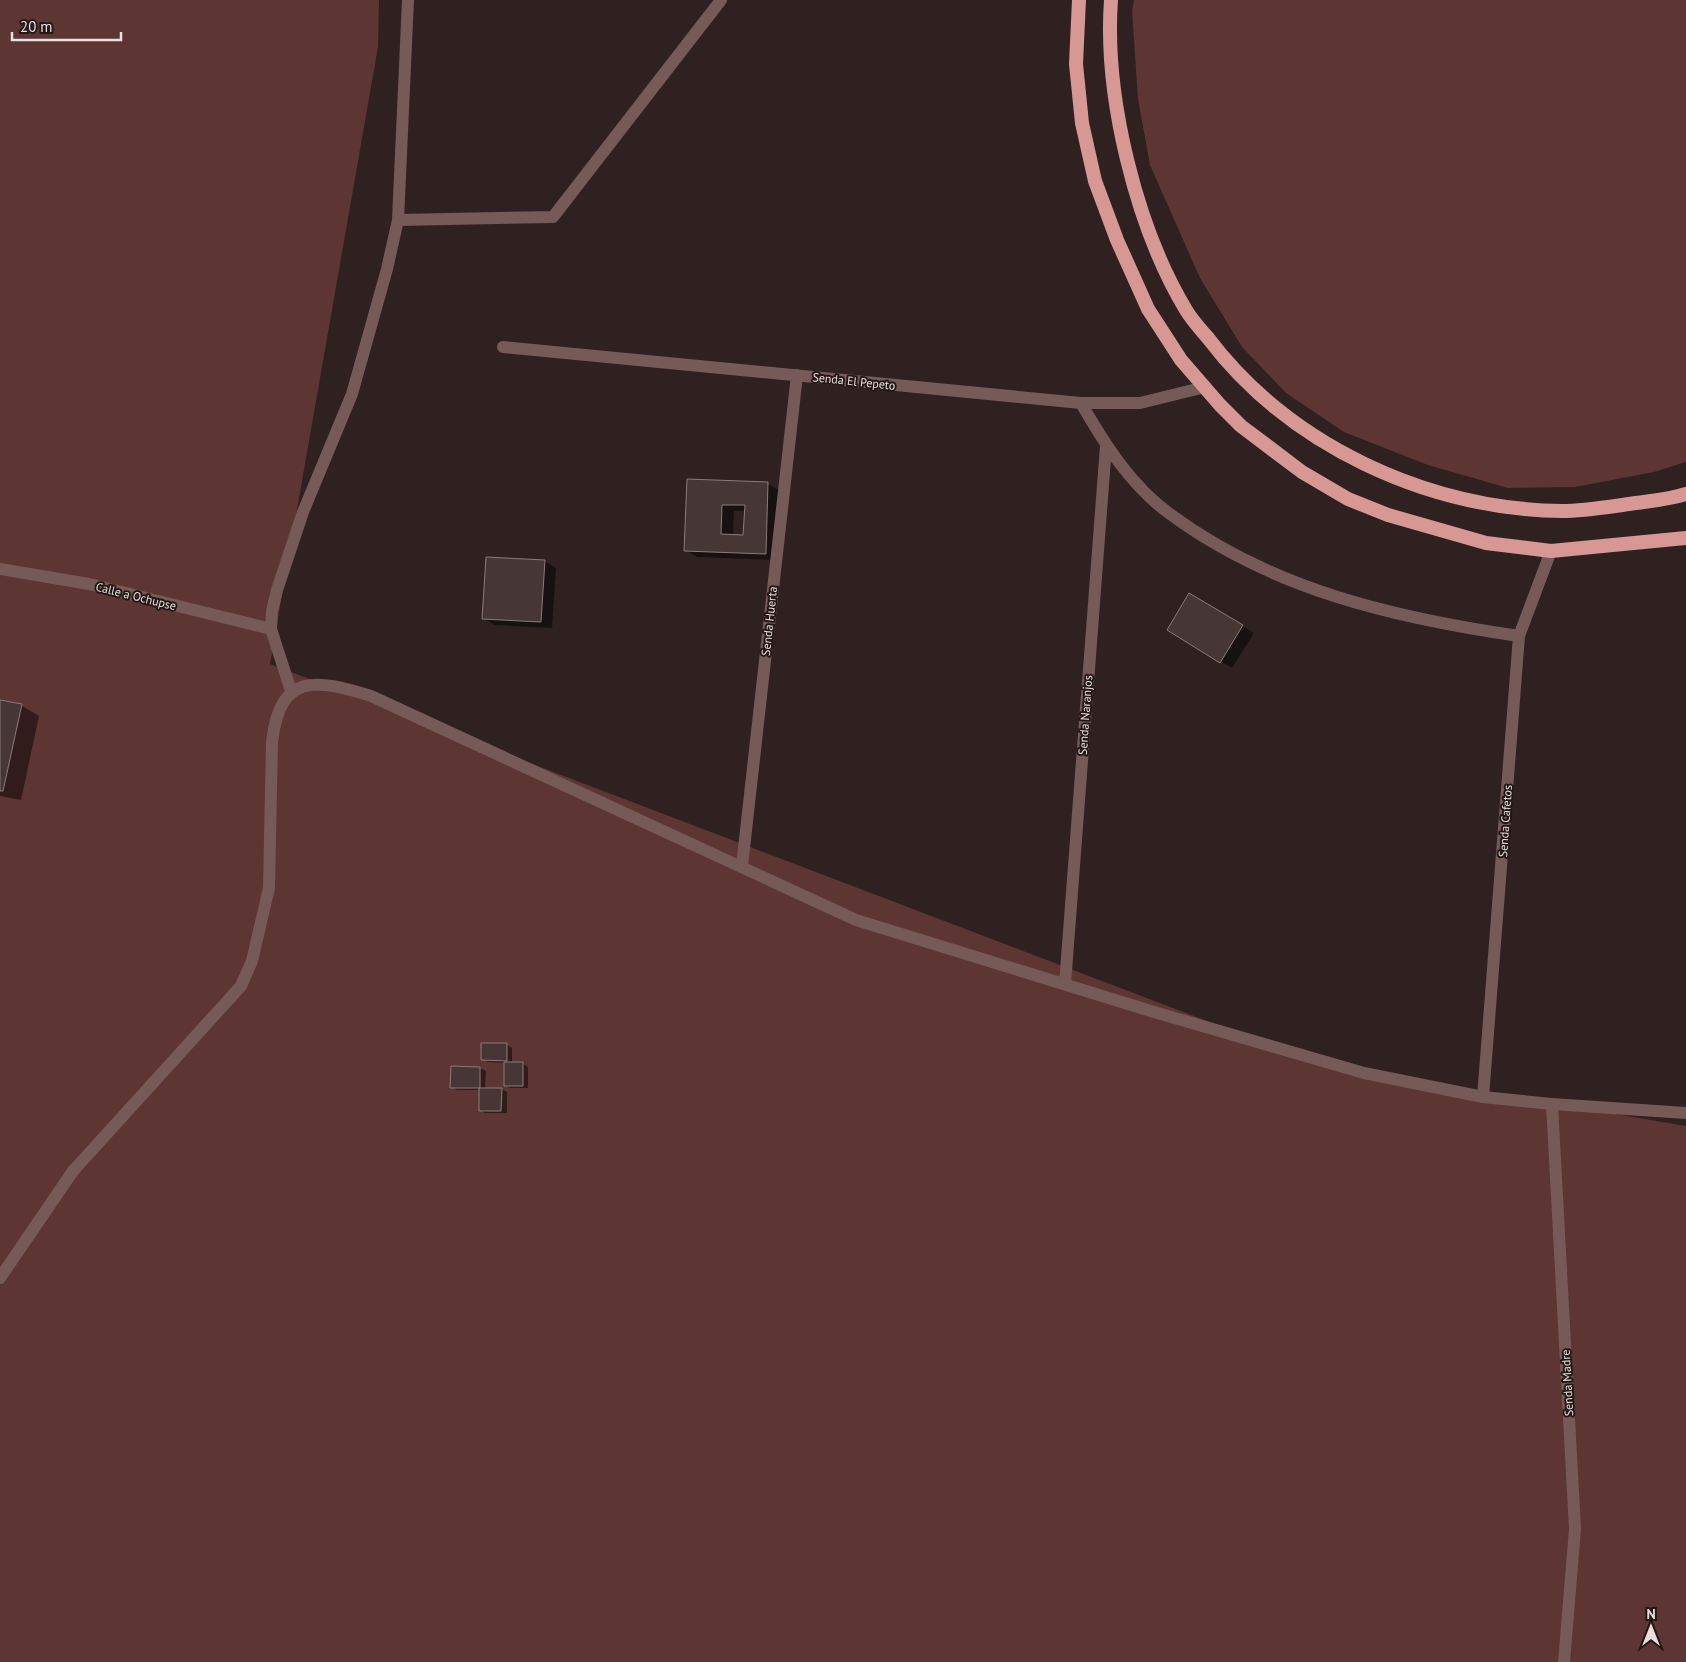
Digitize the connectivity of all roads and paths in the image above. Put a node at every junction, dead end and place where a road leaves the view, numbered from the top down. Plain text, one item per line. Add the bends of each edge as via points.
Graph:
1 (408, 0) edge
2 (721, 0) edge
3 (1079, 0) edge
4 (1111, 0) edge
5 (398, 220) junction
6 (503, 347) dead end
7 (797, 375) junction
8 (1205, 387) junction
9 (1081, 403) junction
10 (1106, 446) junction
11 (1686, 494) edge
12 (1686, 538) edge
13 (1551, 551) junction
14 (0, 569) edge
15 (271, 629) junction
16 (1519, 636) junction
17 (291, 691) junction
18 (742, 866) junction
19 (1065, 984) junction
20 (1483, 1097) junction
21 (1552, 1104) junction
22 (1686, 1113) edge
23 (0, 1278) edge
24 (1564, 1662) edge

1 - 5 street
2 - 5 street via 553,217
3 - 8 highway via 1076,64 1082,123 1095,181 1148,309 1181,360
4 - 11 highway via 1110,47 1118,108 1130,176 1146,223 1186,311 1250,387 1286,416 1363,464 1449,496 1506,507 1564,511
5 - 15 street via 374,324 352,394 303,512 277,590
6 - 7 street, Senda El Pepeto
7 - 9 street, Senda El Pepeto
7 - 18 street, Senda Huerta
8 - 9 street, Senda El Pepeto via 1140,403
8 - 13 highway via 1242,426 1302,472 1348,499 1388,515 1486,543
9 - 10 street
10 - 16 street via 1140,487 1169,514 1269,572 1364,605 1443,625
10 - 19 street, Senda Naranjos
12 - 13 highway
13 - 16 street, Senda Cafetos
14 - 15 street, Calle a Ochupse via 89,584
15 - 17 street
16 - 20 street, Senda Cafetos
17 - 18 street via 307,685 324,684 370,696
17 - 23 street via 274,721 269,888 252,961 241,986 73,1171
18 - 19 street via 856,920
19 - 20 street via 1364,1073
20 - 21 street
21 - 22 street
21 - 24 street, Senda Madre via 1575,1529

